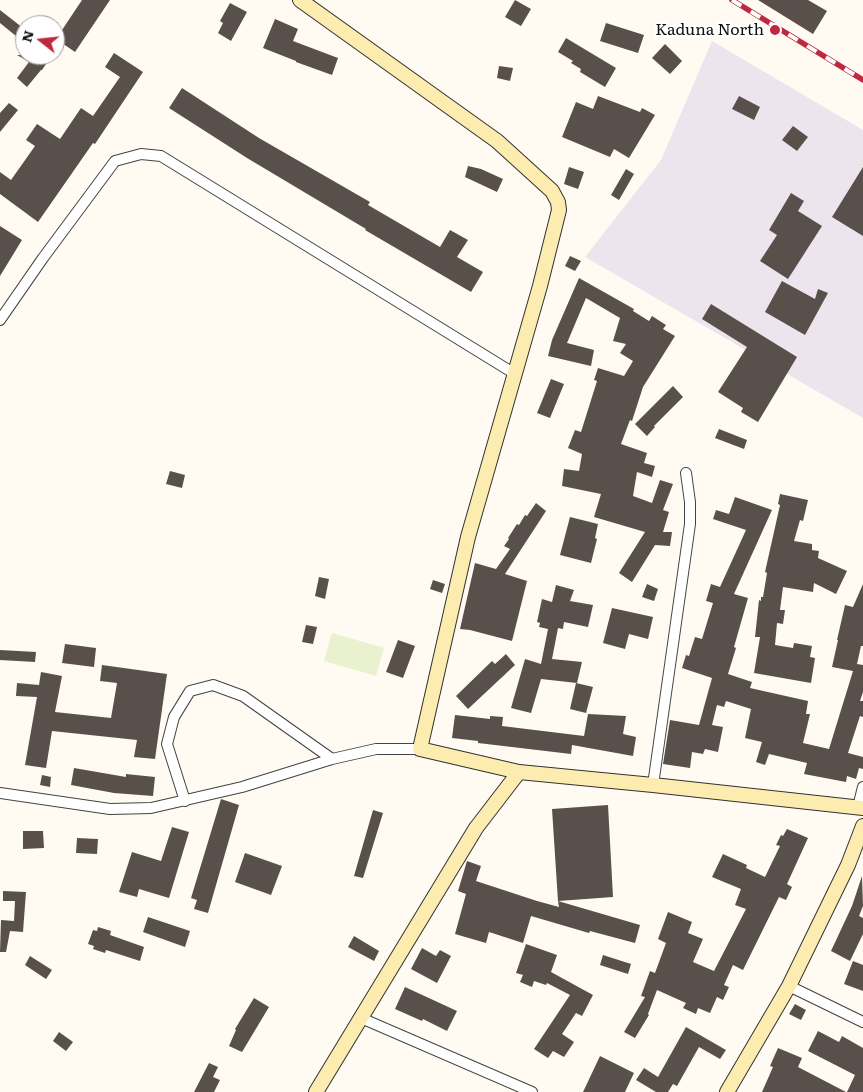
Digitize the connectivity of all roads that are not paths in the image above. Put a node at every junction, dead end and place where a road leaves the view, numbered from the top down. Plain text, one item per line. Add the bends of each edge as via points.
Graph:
1 (300, 0) edge
2 (0, 320) edge
3 (515, 374) junction
4 (686, 473) dead end
5 (420, 749) junction
6 (332, 759) junction
7 (519, 772) junction
8 (653, 785) junction
9 (863, 787) edge
10 (0, 793) edge
11 (185, 801) junction
12 (860, 807) edge
13 (863, 826) edge
14 (788, 986) junction
15 (361, 1018) junction
16 (863, 1022) edge
17 (316, 1092) edge
18 (532, 1092) edge
19 (727, 1092) edge

1 - 3 street via 496,141 552,191 558,210
2 - 3 street via 115,161 141,154 151,155 160,156
3 - 5 street via 468,537
4 - 8 street via 690,524
5 - 6 street via 376,749
5 - 7 street
6 - 11 street
6 - 11 street via 243,696 213,685 190,691 174,717 167,744
7 - 8 street
7 - 15 street via 476,828
8 - 12 street
9 - 12 street
10 - 11 street via 110,809 151,808
13 - 14 street via 848,865
14 - 16 street
14 - 19 street
15 - 17 street
15 - 18 street

